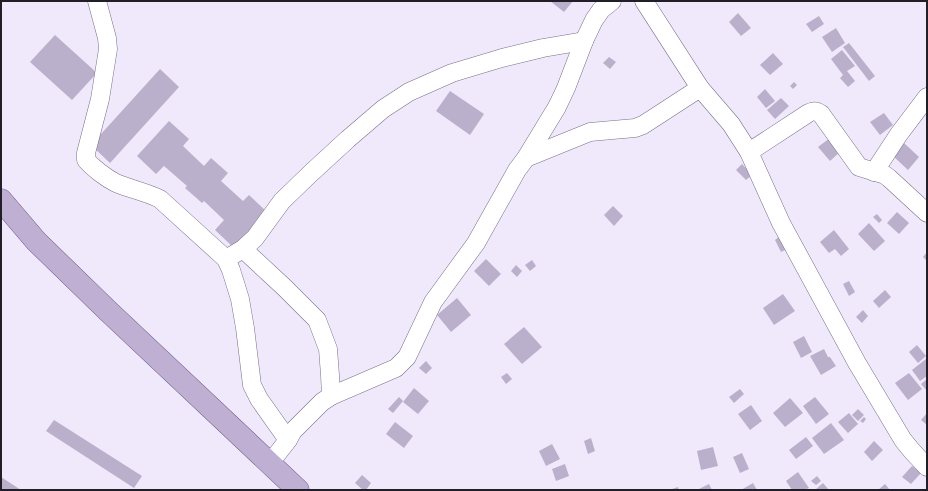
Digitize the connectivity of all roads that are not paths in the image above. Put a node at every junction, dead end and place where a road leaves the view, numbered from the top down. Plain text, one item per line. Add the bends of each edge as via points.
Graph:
1 (98, 1) edge
2 (612, 1) edge
3 (644, 1) edge
4 (584, 41) junction
5 (700, 88) junction
6 (927, 97) edge
7 (749, 152) junction
8 (526, 158) junction
9 (874, 172) junction
10 (1, 200) edge
11 (927, 213) edge
12 (243, 249) junction
13 (226, 259) junction
14 (331, 396) junction
15 (288, 440) junction
16 (270, 463) junction
17 (927, 467) edge
18 (298, 490) edge

1 - 13 street via 108,49 86,160 115,182 160,199
2 - 4 street via 594,20
3 - 5 street
4 - 8 street via 557,106
4 - 12 street via 494,60 452,73 409,92 383,109 311,173 282,201
5 - 7 street via 731,124
5 - 8 street via 643,125 590,132
6 - 9 street
7 - 9 street via 807,114 817,111 858,167
7 - 17 street via 781,223 857,362 903,440
8 - 14 street via 476,243 432,302 407,358 396,368
9 - 11 street via 889,178
10 - 16 main road via 42,247
12 - 13 street
12 - 14 street via 317,320 328,349
13 - 15 street via 240,299 252,385 259,400
14 - 15 street via 293,431
15 - 16 street
16 - 18 main road

